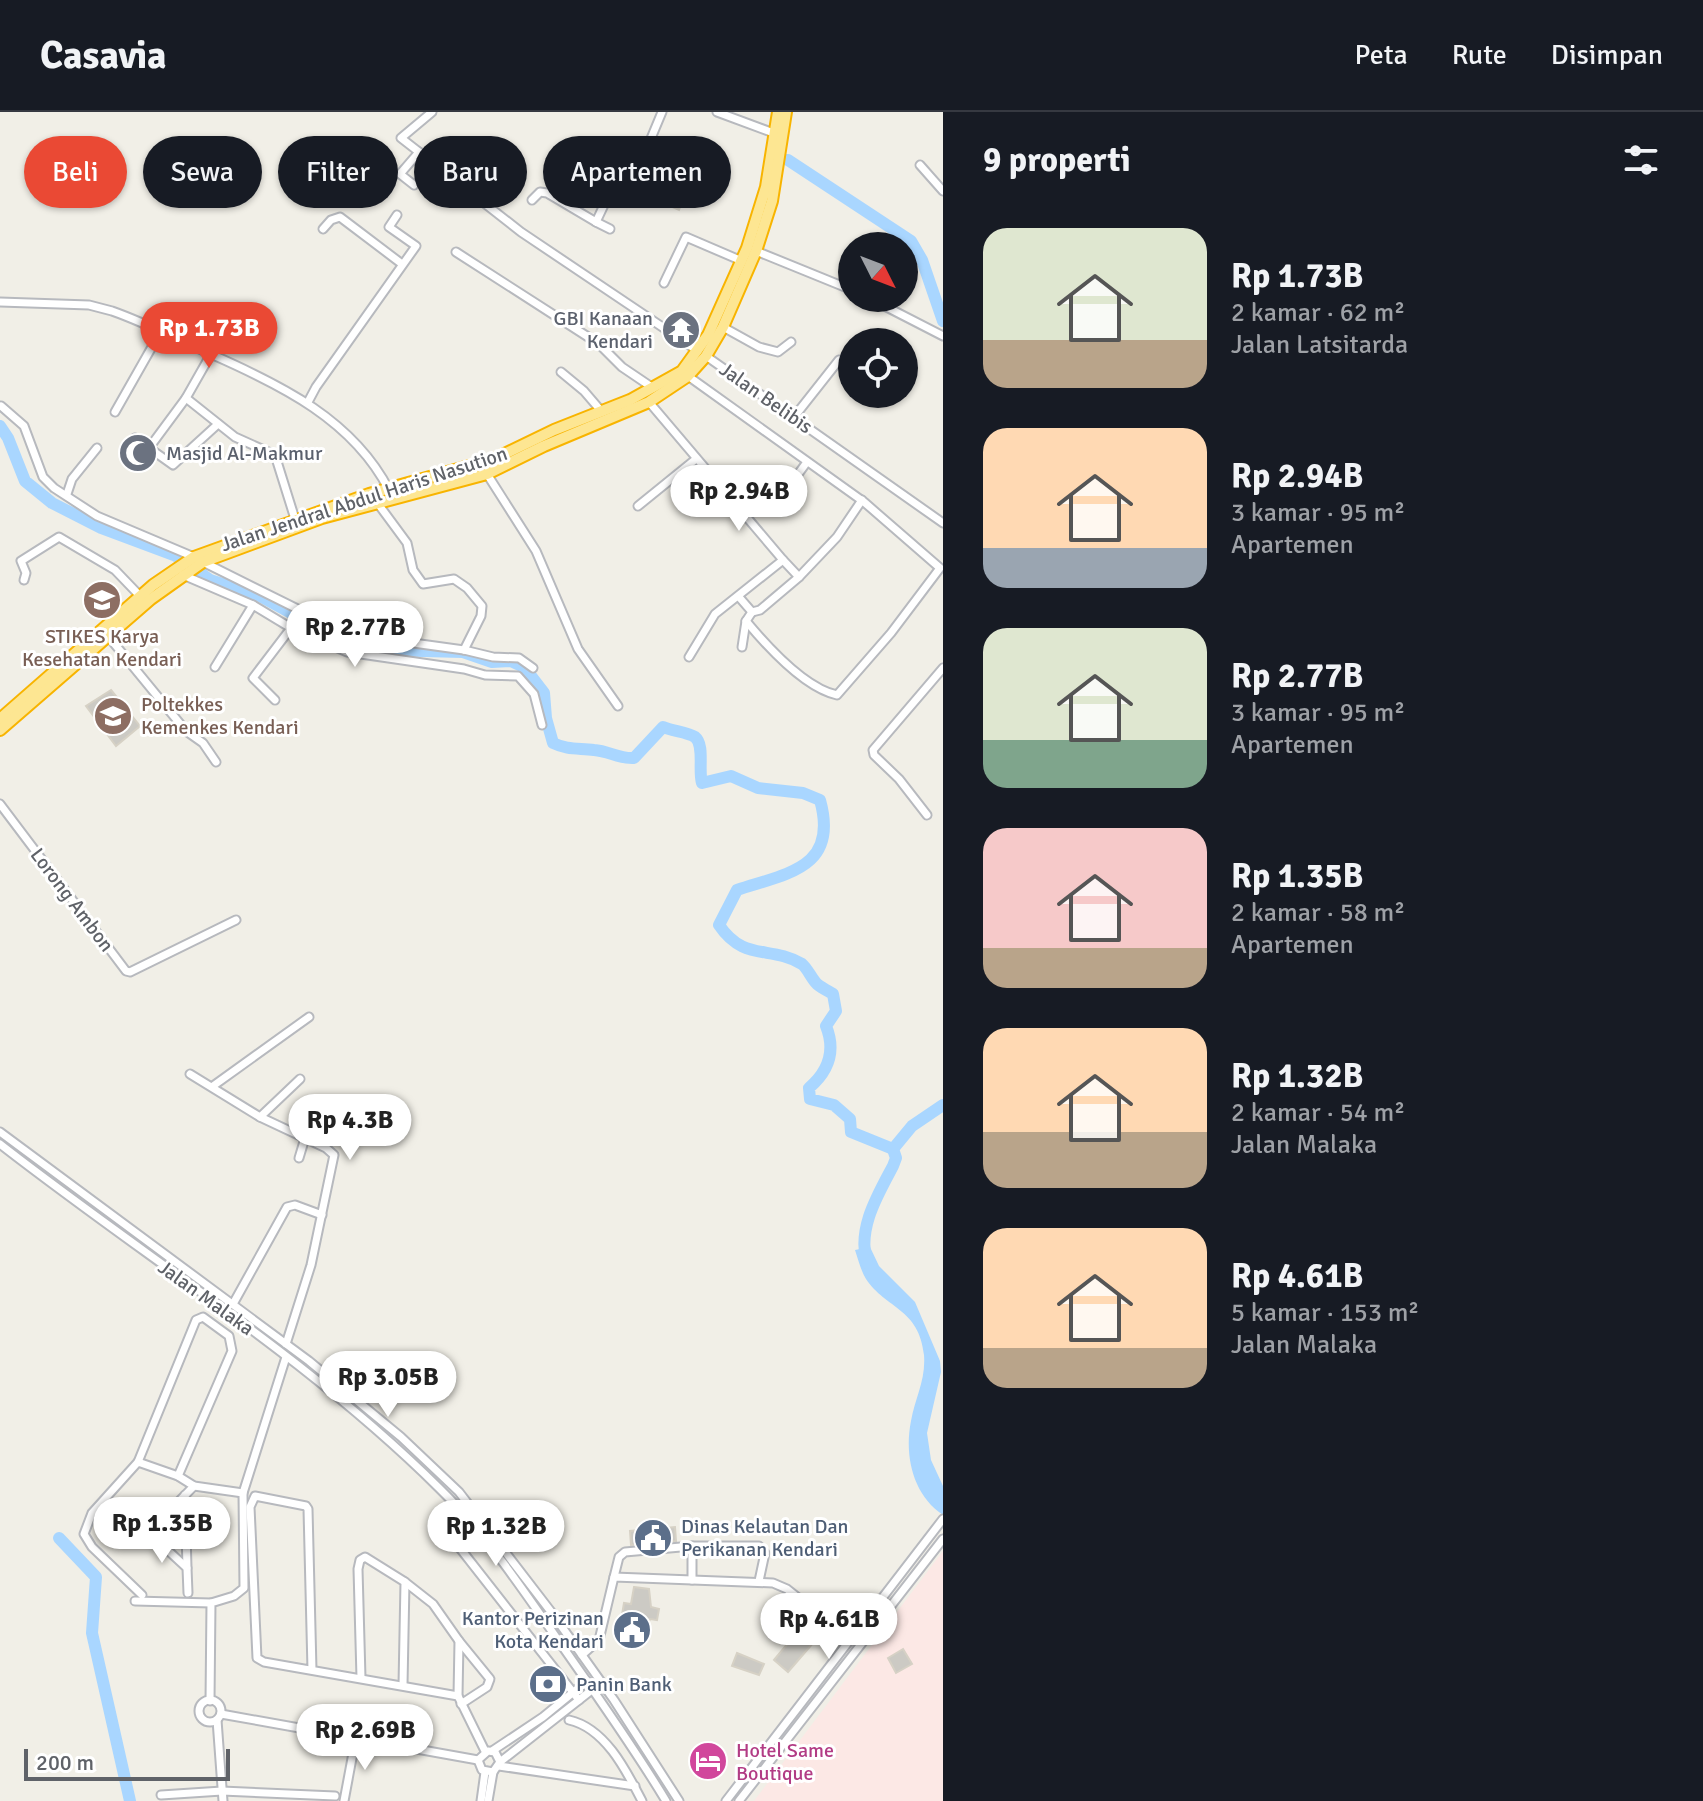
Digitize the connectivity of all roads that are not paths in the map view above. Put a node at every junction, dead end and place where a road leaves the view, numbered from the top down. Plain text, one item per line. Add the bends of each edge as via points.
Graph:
1 (432, 112) edge
2 (662, 112) edge
3 (717, 112) edge
4 (778, 112) edge
5 (786, 112) edge
6 (777, 135) junction
7 (414, 148) edge
8 (414, 158) edge
9 (920, 165) dead end
10 (414, 185) dead end
11 (943, 191) edge
12 (532, 200) dead end
13 (490, 208) edge
14 (397, 215) dead end
15 (596, 222) junction
16 (323, 229) dead end
17 (610, 229) dead end
18 (756, 251) junction
19 (456, 252) dead end
20 (742, 261) junction
21 (402, 264) junction
22 (664, 283) dead end
23 (838, 284) edge
24 (0, 302) edge
25 (729, 303) junction
26 (896, 312) edge
27 (723, 327) junction
28 (161, 331) junction
29 (943, 336) edge
30 (791, 342) dead end
31 (211, 354) junction
32 (702, 354) junction
33 (838, 361) edge
34 (561, 372) dead end
35 (688, 376) junction
36 (654, 389) junction
37 (186, 398) junction
38 (308, 402) junction
39 (649, 402) junction
40 (1, 406) edge
41 (115, 412) dead end
42 (602, 412) junction
43 (794, 417) junction
44 (218, 424) junction
45 (135, 438) dead end
46 (97, 448) dead end
47 (149, 448) junction
48 (696, 459) junction
49 (807, 462) junction
50 (487, 474) junction
51 (390, 493) junction
52 (67, 494) junction
53 (779, 500) dead end
54 (862, 500) junction
55 (376, 501) junction
56 (638, 506) dead end
57 (295, 519) junction
58 (943, 523) edge
59 (222, 550) junction
60 (783, 560) junction
61 (197, 561) junction
62 (180, 571) junction
63 (799, 577) junction
64 (24, 580) dead end
65 (140, 596) junction
66 (739, 597) junction
67 (253, 605) junction
68 (752, 612) junction
69 (746, 621) junction
70 (291, 628) junction
71 (108, 636) junction
72 (742, 647) dead end
73 (464, 650) junction
74 (689, 657) dead end
75 (215, 667) dead end
76 (533, 668) dead end
77 (943, 668) edge
78 (64, 669) junction
79 (275, 700) dead end
80 (618, 706) dead end
81 (0, 719) edge
82 (542, 725) dead end
83 (0, 730) edge
84 (216, 762) dead end
85 (0, 804) edge
86 (927, 815) dead end
87 (236, 920) dead end
88 (309, 1017) dead end
89 (190, 1074) dead end
90 (300, 1079) dead end
91 (213, 1086) junction
92 (260, 1117) junction
93 (0, 1132) edge
94 (305, 1138) junction
95 (1, 1148) edge
96 (299, 1158) dead end
97 (322, 1215) junction
98 (199, 1279) junction
99 (193, 1288) junction
100 (233, 1304) junction
101 (286, 1344) junction
102 (285, 1360) junction
103 (138, 1462) junction
104 (178, 1476) junction
105 (194, 1486) junction
106 (243, 1493) junction
107 (185, 1495) junction
108 (943, 1519) edge
109 (148, 1532) junction
110 (452, 1538) dead end
111 (142, 1539) dead end
112 (943, 1539) edge
113 (692, 1546) junction
114 (187, 1568) junction
115 (614, 1577) junction
116 (692, 1580) junction
117 (759, 1581) junction
118 (405, 1582) junction
119 (188, 1593) dead end
120 (142, 1595) dead end
121 (135, 1601) dead end
122 (211, 1603) junction
123 (875, 1609) junction
124 (883, 1615) junction
125 (851, 1640) junction
126 (459, 1641) junction
127 (582, 1655) junction
128 (312, 1670) junction
129 (361, 1678) junction
130 (403, 1685) junction
131 (579, 1687) junction
132 (585, 1695) junction
133 (460, 1700) junction
134 (210, 1701) junction
135 (219, 1717) junction
136 (569, 1720) dead end
137 (521, 1732) junction
138 (356, 1737) junction
139 (528, 1740) junction
140 (488, 1751) junction
141 (478, 1760) junction
142 (494, 1768) junction
143 (635, 1786) junction
144 (222, 1791) junction
145 (161, 1795) dead end
146 (335, 1796) dead end
147 (344, 1800) edge
148 (223, 1801) edge
149 (354, 1801) edge
150 (481, 1801) edge
151 (488, 1801) edge
152 (642, 1801) edge
153 (666, 1801) edge
154 (679, 1801) edge
155 (726, 1801) edge
156 (739, 1801) edge

1 - 7 street via 401,138
2 - 15 street via 642,160 620,171
3 - 6 street
4 - 6 highway, Jalan Jendral Abdul Haris Nasution
5 - 6 highway, Jalan Jendral Abdul Haris Nasution
6 - 18 highway, Jalan Jendral Abdul Haris Nasution via 772,201
6 - 20 highway, Jalan Jendral Abdul Haris Nasution via 763,201
8 - 10 street via 400,174
9 - 11 street
12 - 15 street via 543,191
13 - 32 street, Jalan Belibis
14 - 21 street via 389,227 416,246
15 - 17 street
16 - 21 street via 340,217
18 - 23 street
18 - 25 highway, Jalan Jendral Abdul Haris Nasution
19 - 36 street via 599,344
20 - 22 street via 686,237
20 - 25 highway, Jalan Jendral Abdul Haris Nasution
21 - 38 street
24 - 28 street via 89,305
25 - 27 highway, Jalan Jendral Abdul Haris Nasution
25 - 32 highway, Jalan Jendral Abdul Haris Nasution
26 - 29 street
27 - 30 street via 769,351 778,352
27 - 32 highway, Jalan Jendral Abdul Haris Nasution
28 - 31 street
28 - 41 street
31 - 37 street
31 - 38 street
32 - 35 highway, Jalan Jendral Abdul Haris Nasution
32 - 36 highway, Jalan Jendral Abdul Haris Nasution
32 - 43 street, Jalan Belibis
33 - 43 street
34 - 42 street
35 - 39 highway, Jalan Jendral Abdul Haris Nasution
35 - 49 street
36 - 42 highway, Jalan Jendral Abdul Haris Nasution
37 - 44 street
37 - 47 street
38 - 51 street via 352,441
39 - 48 street
39 - 50 highway, Jalan Jendral Abdul Haris Nasution
40 - 52 street via 24,426 43,477
42 - 51 highway, Jalan Jendral Abdul Haris Nasution via 476,466
43 - 58 street, Jalan Belibis
44 - 47 street via 173,465
44 - 57 street via 275,455
45 - 47 street
46 - 52 street via 72,479
48 - 56 street
48 - 60 street
49 - 53 street
49 - 54 street
50 - 51 highway, Jalan Jendral Abdul Haris Nasution
50 - 80 street via 536,551 578,649
51 - 55 highway, Jalan Jendral Abdul Haris Nasution
51 - 57 highway, Jalan Jendral Abdul Haris Nasution
52 - 61 street via 97,516
54 - 63 street via 837,537
54 - 69 street via 939,571 839,693 827,692 791,667
55 - 59 highway, Jalan Jendral Abdul Haris Nasution
55 - 73 street via 407,543 413,570 423,584 454,579 482,606
57 - 59 highway, Jalan Jendral Abdul Haris Nasution
59 - 61 highway, Jalan Jendral Abdul Haris Nasution
60 - 63 street
60 - 66 street
61 - 62 highway, Jalan Jendral Abdul Haris Nasution
61 - 73 street via 348,634
62 - 65 highway, Jalan Jendral Abdul Haris Nasution
62 - 67 street
62 - 71 highway, Jalan Jendral Abdul Haris Nasution
63 - 68 street
64 - 65 street via 21,561 59,537 115,570
65 - 78 highway, Jalan Jendral Abdul Haris Nasution
66 - 68 street
66 - 74 street via 715,614
67 - 70 street
67 - 75 street
68 - 69 street
69 - 72 street
70 - 79 street via 253,678
70 - 82 street via 347,652 518,676 534,694
71 - 78 highway, Jalan Jendral Abdul Haris Nasution
71 - 84 street
73 - 76 street via 519,658
77 - 86 street via 873,750
78 - 81 highway, Jalan Jendral Abdul Haris Nasution
78 - 83 highway, Jalan Jendral Abdul Haris Nasution
85 - 87 street, Lorong Ambon via 126,971
88 - 91 street
89 - 91 street
90 - 92 street
91 - 92 street
92 - 94 street
93 - 98 street, Jalan Malaka
94 - 96 street
94 - 97 street via 335,1158
95 - 99 street, Jalan Malaka
97 - 100 street via 287,1207
97 - 101 street
98 - 99 street
98 - 100 street, Jalan Malaka
99 - 102 street, Jalan Malaka
100 - 101 street, Jalan Malaka
101 - 127 street, Jalan Malaka via 401,1437 459,1492
102 - 106 street
102 - 131 street, Jalan Malaka via 368,1422 451,1501 504,1564
103 - 104 street
103 - 104 street via 196,1320 203,1317 229,1336 232,1351
103 - 120 street via 92,1513 84,1534
104 - 105 street
105 - 106 street
105 - 107 street
106 - 122 street via 244,1588
107 - 109 street
107 - 114 street
108 - 123 street
109 - 111 street
109 - 114 street
110 - 131 street
112 - 124 street
113 - 115 street via 625,1552
113 - 116 street
113 - 117 street via 759,1546 765,1553
114 - 119 street
115 - 116 street
115 - 127 street via 593,1648
116 - 117 street
117 - 125 street via 787,1589
118 - 126 street via 433,1604
118 - 129 street via 367,1557 360,1560
118 - 130 street
121 - 122 street
122 - 134 street
123 - 124 street
123 - 125 street
124 - 156 street
125 - 155 street
126 - 133 street
126 - 133 street via 490,1679 487,1687
127 - 154 street, Jalan Malaka
128 - 128 street via 264,1662 255,1654 250,1507 255,1496 308,1509
128 - 129 street
129 - 130 street
130 - 133 street
131 - 132 street
131 - 132 street, Jalan Malaka
131 - 137 street
132 - 139 street
132 - 153 street, Jalan Malaka
133 - 140 street
134 - 135 street via 220,1706
134 - 135 street via 201,1706 200,1715 207,1722
135 - 138 street
135 - 144 street
136 - 143 street via 602,1737
137 - 139 street
137 - 140 street
138 - 141 street
138 - 147 street
139 - 142 street
140 - 141 street
140 - 142 street via 498,1755
141 - 142 street via 480,1767
142 - 143 street
142 - 150 street
142 - 151 street
143 - 152 street
144 - 145 street
144 - 146 street
144 - 148 street
147 - 149 street

